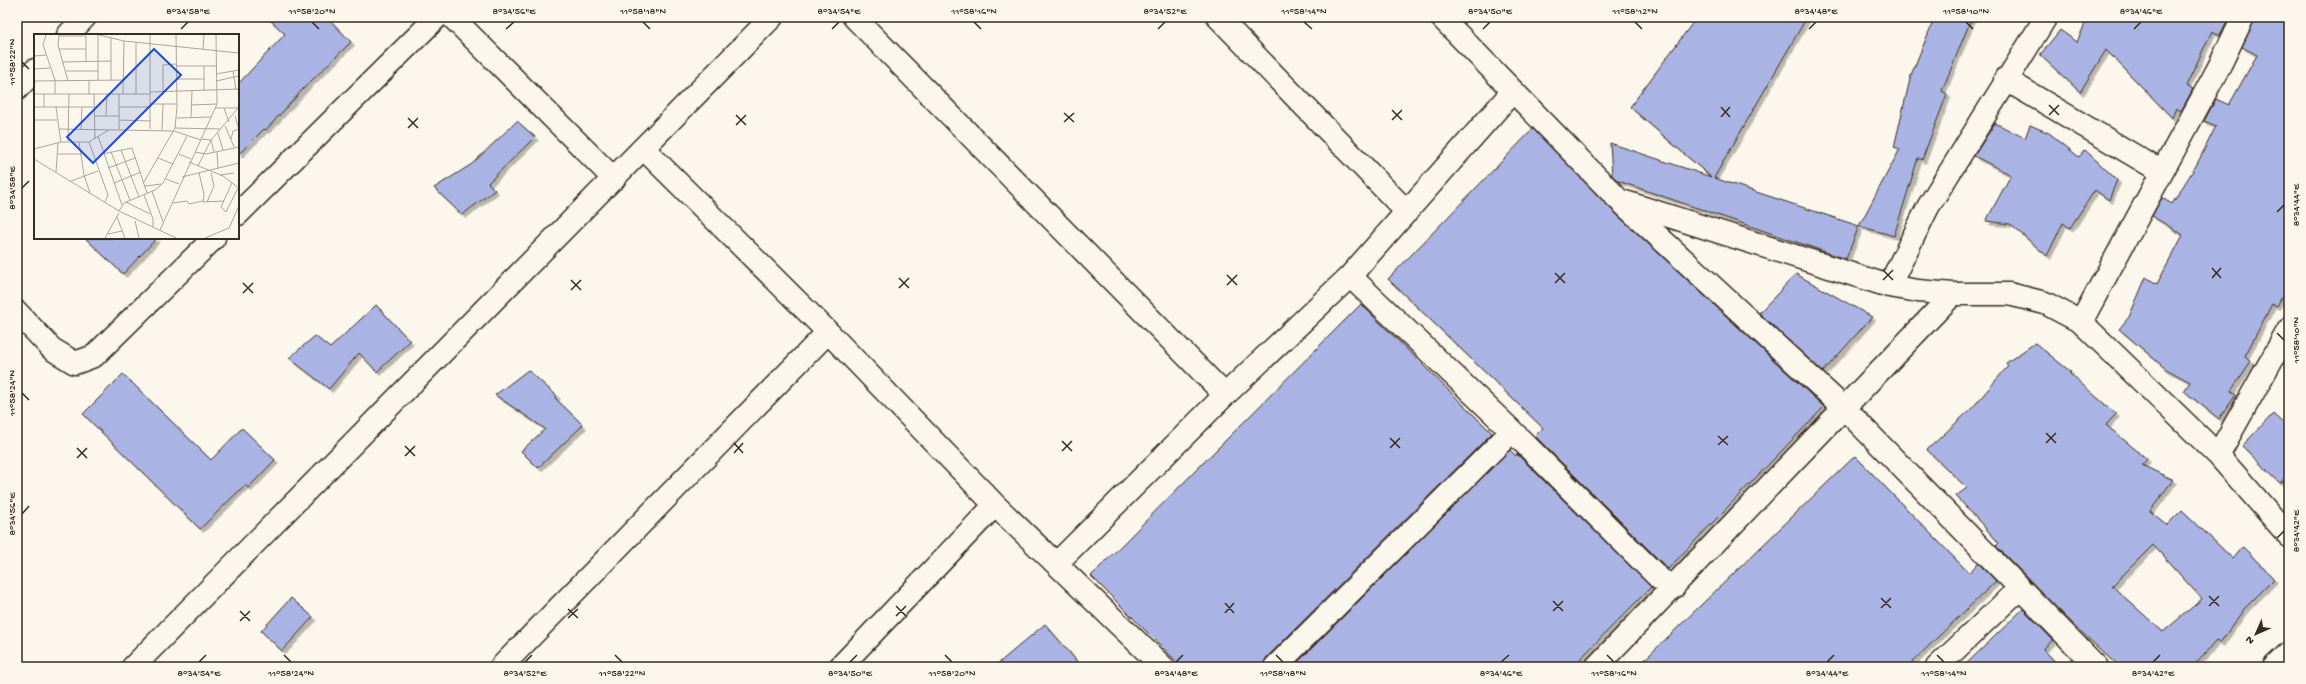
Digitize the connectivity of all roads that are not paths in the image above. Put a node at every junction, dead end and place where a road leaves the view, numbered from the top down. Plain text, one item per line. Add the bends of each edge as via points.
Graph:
1 (85, 17) edge
2 (436, 17) edge
3 (452, 17) edge
4 (772, 17) edge
5 (854, 17) edge
6 (1218, 17) edge
7 (1441, 17) edge
8 (2046, 17) edge
9 (2243, 17) edge
10 (69, 34) edge
11 (34, 71) edge
12 (2005, 79) junction
13 (17, 89) edge
14 (1513, 91) junction
15 (644, 149) junction
16 (2162, 172) junction
17 (614, 179) junction
18 (1619, 200) junction
19 (1407, 212) junction
20 (239, 213) edge
21 (213, 239) edge
22 (1350, 276) junction
23 (1889, 286) junction
24 (1953, 294) junction
25 (17, 312) edge
26 (2081, 322) junction
27 (2289, 329) edge
28 (828, 332) junction
29 (1224, 395) junction
30 (1845, 409) junction
31 (1512, 432) junction
32 (2218, 455) junction
33 (995, 505) junction
34 (2289, 536) edge
35 (1057, 563) junction
36 (1674, 587) junction
37 (2020, 588) junction
38 (2289, 653) edge
39 (133, 667) edge
40 (500, 667) edge
41 (840, 667) edge
42 (1163, 667) edge
43 (1275, 667) edge
44 (1596, 667) edge
45 (1937, 667) edge
46 (2097, 667) edge
47 (2274, 667) edge

1 - 10 street
2 - 20 street
3 - 17 street
4 - 15 street
5 - 29 street
6 - 19 street
7 - 14 street
8 - 12 street
9 - 16 street
11 - 13 street
12 - 16 street
12 - 23 street via 1928,207
14 - 18 street
14 - 19 street
15 - 17 street
15 - 28 street
16 - 26 street
17 - 39 street
18 - 23 street
18 - 30 street
19 - 22 street
21 - 25 street via 94,356 74,363 52,349
22 - 29 street
22 - 31 street
23 - 24 street
24 - 26 street via 2009,294 2045,303
24 - 30 street
26 - 32 street
27 - 32 street
28 - 33 street
28 - 40 street
29 - 35 street
30 - 36 street
30 - 37 street
31 - 36 street via 1660,579
31 - 43 street
32 - 34 street
33 - 35 street
33 - 41 street
35 - 42 street
36 - 44 street
37 - 45 street
37 - 46 street
38 - 47 street

